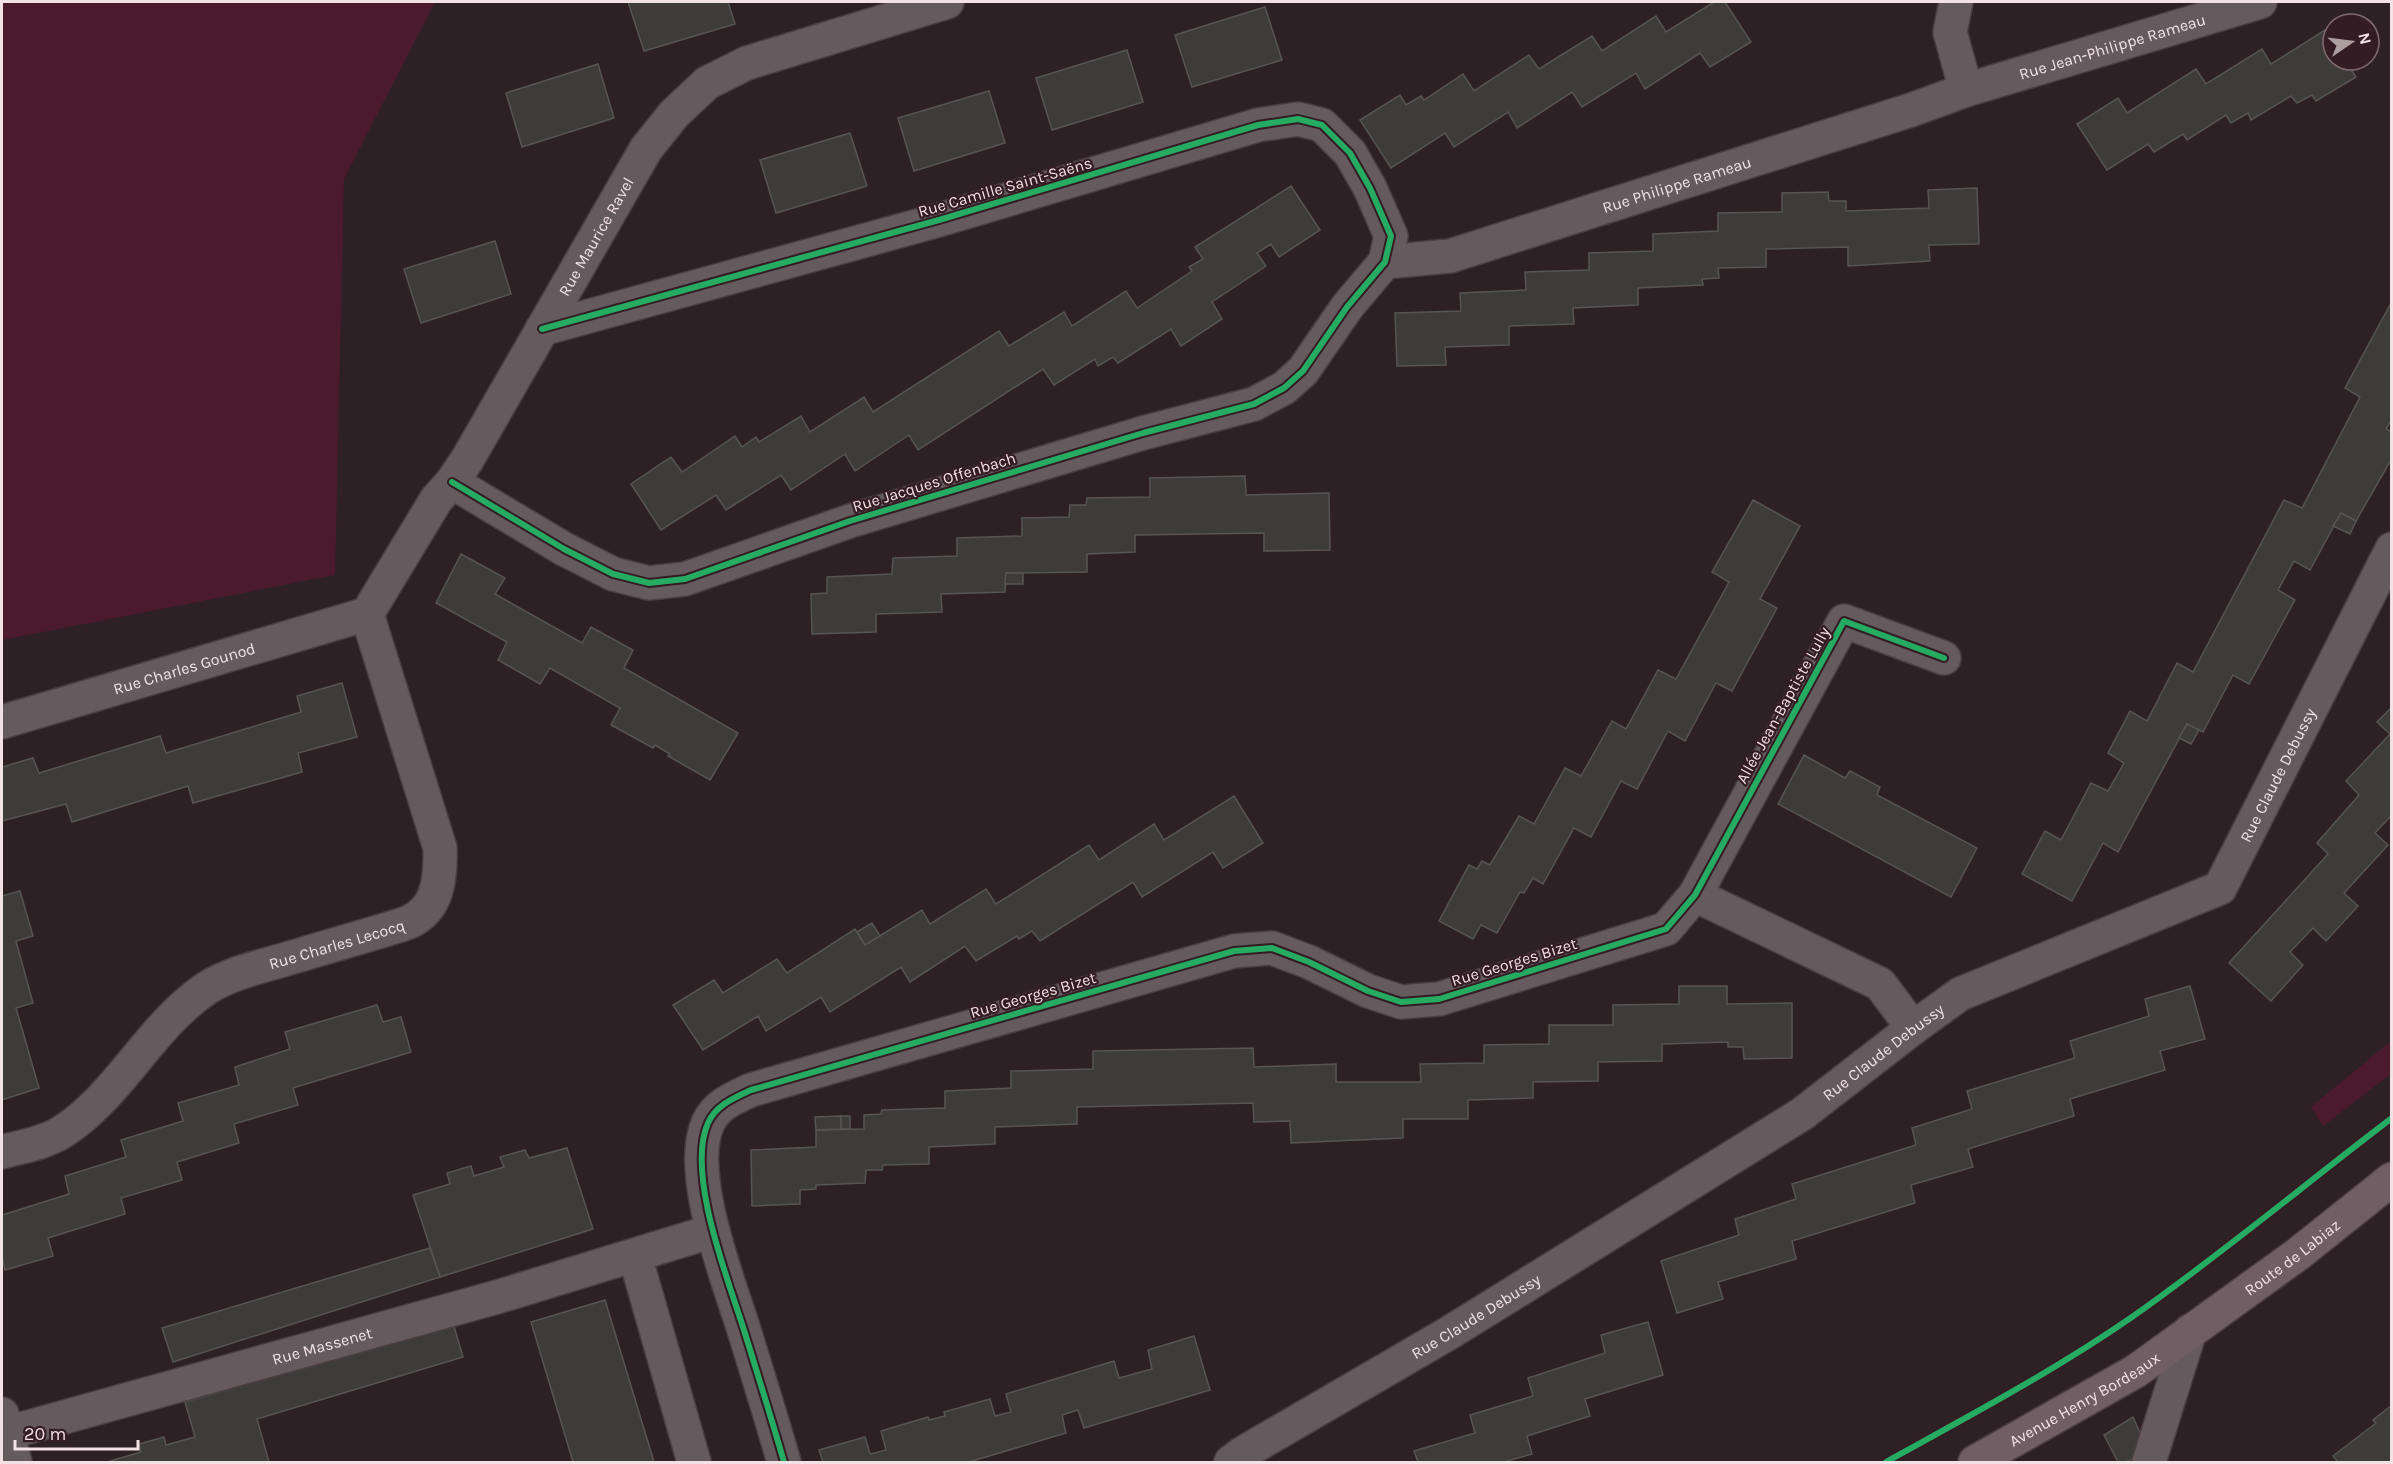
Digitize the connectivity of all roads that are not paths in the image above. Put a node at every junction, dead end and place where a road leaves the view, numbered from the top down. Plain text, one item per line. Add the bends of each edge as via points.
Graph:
1 (946, 2) edge
2 (1956, 2) edge
3 (2260, 2) edge
4 (1966, 90) junction
5 (1385, 262) junction
6 (542, 329) junction
7 (452, 482) junction
8 (2391, 549) edge
9 (367, 614) junction
10 (1944, 658) dead end
11 (2, 722) edge
12 (1695, 895) junction
13 (1913, 1028) junction
14 (2, 1152) edge
15 (2391, 1179) edge
16 (713, 1231) junction
17 (635, 1256) junction
18 (2190, 1331) junction
19 (8, 1436) edge
20 (1237, 1458) edge
21 (694, 1462) edge
22 (784, 1462) edge
23 (1206, 1462) edge
24 (1975, 1462) edge
25 (2150, 1462) edge

1 - 6 street, Rue Maurice Ravel via 747,63 707,83 674,114 646,149
2 - 4 street via 1950,32
3 - 4 street, Rue Jean-Philippe Rameau
4 - 5 street, Rue Philippe Rameau via 1911,111 1450,256
5 - 6 street, Rue Camille Saint-Saëns via 1391,236 1371,188 1350,153 1322,125 1298,119 1258,125 939,220
5 - 7 street, Rue Jacques Offenbach via 1347,307 1303,371 1284,388 1254,404 1143,433 850,521 685,579 649,583 613,574
6 - 7 street, Rue Maurice Ravel
7 - 9 street, Rue Maurice Ravel via 436,500
8 - 13 street, Rue Claude Debussy via 2220,888 1960,994
9 - 11 street, Rue Charles Gounod
9 - 14 street, Rue Charles Lecocq via 440,848 441,877 432,905 406,923 246,971 207,988 179,1012 77,1122 59,1134
10 - 12 street, Allée Jean-Baptiste Lully via 1844,621
12 - 13 street via 1881,984
12 - 16 street, Rue Georges Bizet via 1666,930 1439,999 1401,1002 1272,948 1233,951 751,1090 720,1106 708,1122 702,1146 703,1176
13 - 20 street, Rue Claude Debussy via 1802,1114 1449,1333
15 - 18 main road, Route de Labiaz via 2298,1254
16 - 17 street, Rue Massenet
16 - 22 street, Rue Georges Bizet
17 - 19 street, Rue Massenet
17 - 21 street
18 - 24 main road, Avenue Henry Bordeaux via 2136,1371
18 - 25 street
20 - 23 street, Rue Claude Debussy

